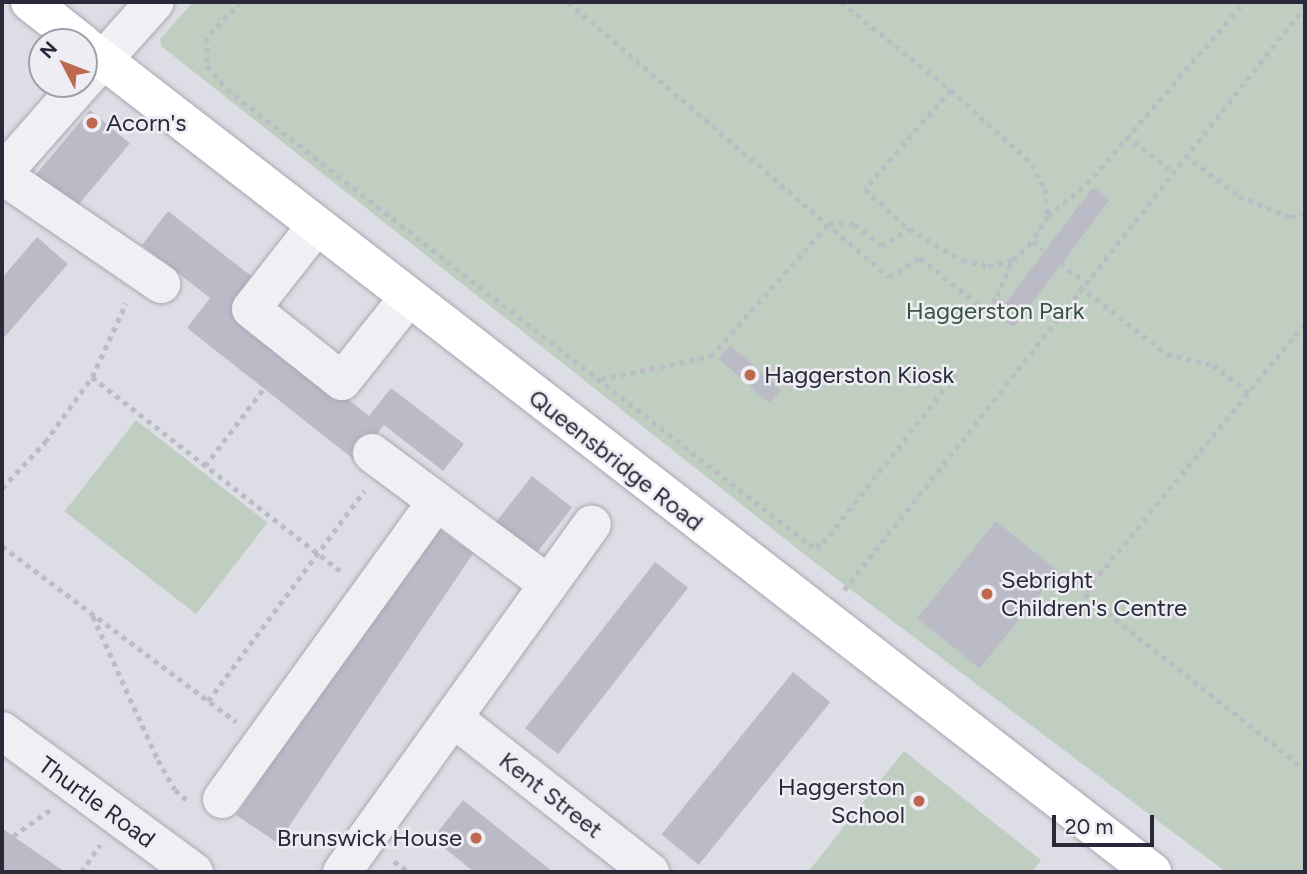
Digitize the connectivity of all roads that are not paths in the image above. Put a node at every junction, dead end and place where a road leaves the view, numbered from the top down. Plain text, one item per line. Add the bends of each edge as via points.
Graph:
1 (30, 2) edge
2 (155, 2) edge
3 (55, 28) edge
4 (98, 52) edge
5 (98, 70) edge
6 (60, 98) edge
7 (2, 175) edge
8 (316, 226) junction
9 (151, 277) road end
10 (408, 298) junction
11 (379, 458) road end
12 (437, 501) junction
13 (592, 524) dead end
14 (548, 584) junction
15 (453, 718) junction
16 (2, 731) edge
17 (208, 802) road end
18 (194, 872) edge
19 (342, 872) edge
20 (650, 872) edge
21 (1152, 872) edge

1 - 3 main road, Queensbridge Road
2 - 4 street
5 - 8 main road, Queensbridge Road
6 - 7 street
7 - 9 street
8 - 10 main road, Queensbridge Road
8 - 10 street via 251,309 341,381
10 - 21 main road, Queensbridge Road
11 - 12 street
12 - 14 street
12 - 17 street via 263,743
13 - 14 street
14 - 15 street
15 - 19 street
15 - 20 street, Kent Street
16 - 18 street, Thurtle Road

